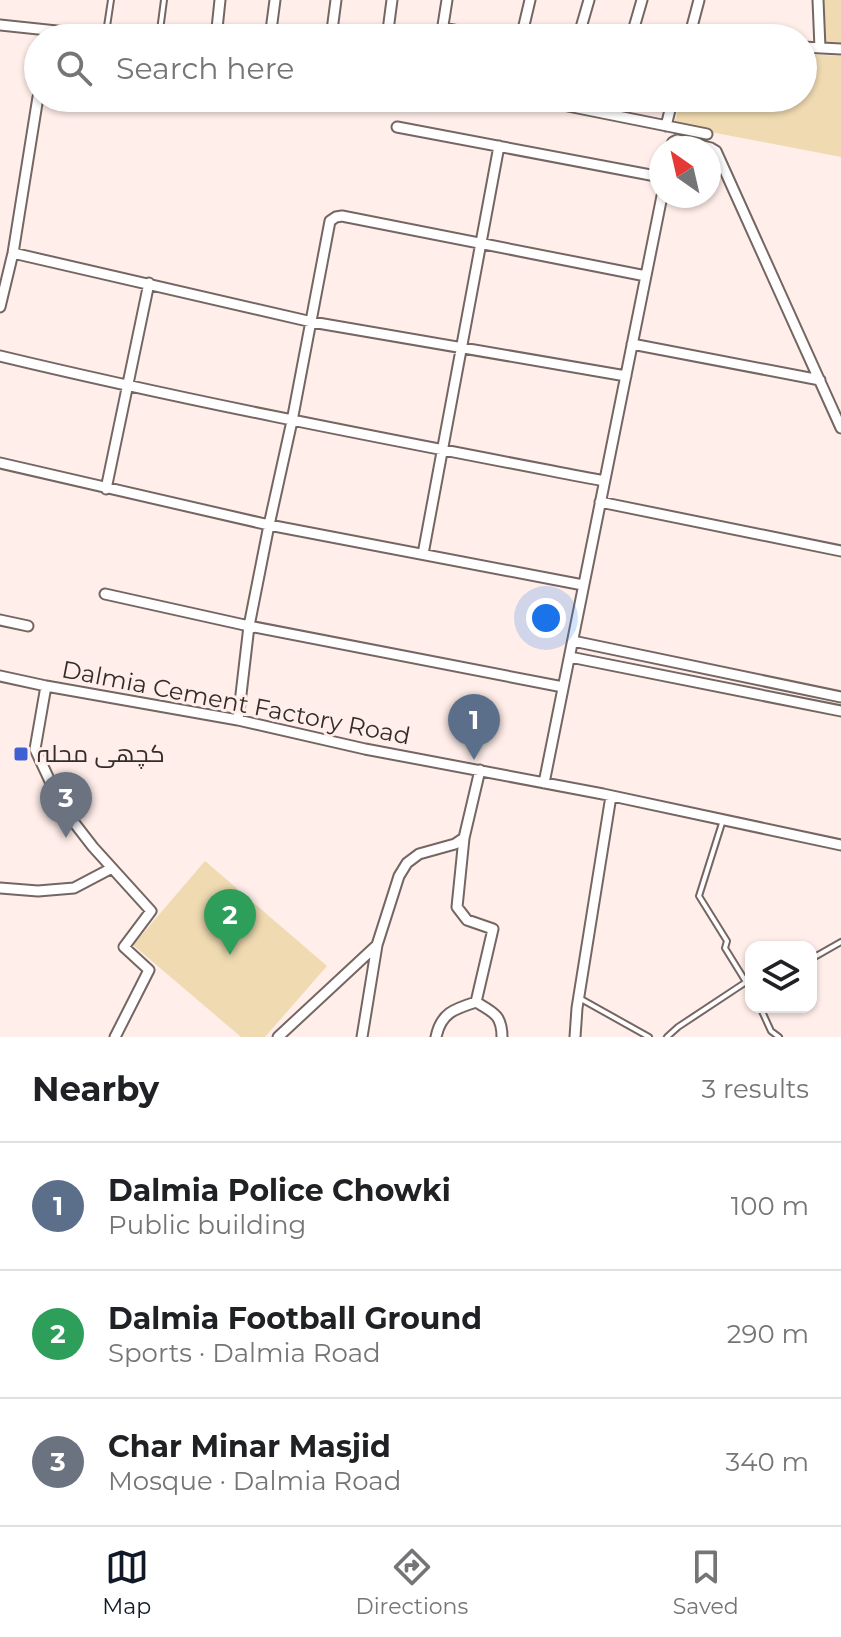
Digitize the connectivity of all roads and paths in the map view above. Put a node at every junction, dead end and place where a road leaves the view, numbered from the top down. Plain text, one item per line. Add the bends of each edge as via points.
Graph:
1 (111, 0) edge
2 (164, 0) edge
3 (220, 0) edge
4 (275, 0) edge
5 (336, 0) edge
6 (392, 0) edge
7 (447, 0) edge
8 (530, 0) edge
9 (589, 0) edge
10 (642, 0) edge
11 (699, 0) edge
12 (818, 0) edge
13 (107, 24) edge
14 (161, 24) edge
15 (217, 24) edge
16 (272, 24) edge
17 (333, 24) edge
18 (389, 24) edge
19 (443, 24) edge
20 (524, 24) edge
21 (582, 24) edge
22 (635, 24) edge
23 (693, 24) edge
24 (0, 25) edge
25 (24, 28) edge
26 (817, 48) edge
27 (820, 48) junction
28 (841, 49) edge
29 (36, 112) edge
30 (600, 112) edge
31 (670, 112) edge
32 (608, 114) joint
33 (666, 126) junction
34 (397, 127) dead end
35 (707, 134) dead end
36 (499, 146) junction
37 (721, 162) edge
38 (649, 175) edge
39 (660, 208) edge
40 (481, 244) junction
41 (13, 253) junction
42 (646, 276) junction
43 (149, 283) junction
44 (0, 307) edge
45 (312, 322) junction
46 (632, 344) junction
47 (461, 348) junction
48 (0, 356) edge
49 (626, 376) junction
50 (820, 380) junction
51 (128, 387) junction
52 (292, 421) junction
53 (841, 428) edge
54 (442, 450) junction
55 (0, 463) edge
56 (604, 481) junction
57 (106, 489) junction
58 (600, 502) junction
59 (269, 525) junction
60 (841, 551) edge
61 (423, 554) junction
62 (583, 585) junction
63 (105, 594) dead end
64 (0, 620) edge
65 (28, 626) dead end
66 (249, 626) junction
67 (573, 641) junction
68 (628, 653) junction
69 (570, 657) junction
70 (624, 668) junction
71 (0, 676) edge
72 (46, 686) junction
73 (563, 687) junction
74 (841, 697) edge
75 (841, 711) edge
76 (238, 720) junction
77 (480, 770) junction
78 (544, 783) junction
79 (611, 796) junction
80 (723, 820) junction
81 (464, 838) junction
82 (841, 845) edge
83 (112, 868) junction
84 (4, 888) edge
85 (0, 899) edge
86 (841, 942) edge
87 (377, 945) junction
88 (817, 956) edge
89 (745, 980) edge
90 (745, 983) edge
91 (579, 998) junction
92 (476, 1002) junction
93 (763, 1013) edge
94 (115, 1037) edge
95 (278, 1037) edge
96 (362, 1037) edge
97 (436, 1037) edge
98 (502, 1037) edge
99 (575, 1037) edge
100 (649, 1037) edge
101 (667, 1037) edge
102 (779, 1037) edge

1 - 13 lane
2 - 14 lane
3 - 15 street
4 - 16 street
5 - 17 street
6 - 18 street
7 - 19 street
8 - 20 street
9 - 21 street
10 - 22 street
11 - 23 street
12 - 27 street
24 - 25 street
26 - 27 street
27 - 28 street
29 - 41 street
30 - 32 street
31 - 33 street
32 - 33 street
33 - 35 street
34 - 36 street
36 - 38 street
36 - 40 street
37 - 50 street
39 - 42 street
40 - 42 street
40 - 45 street via 336,217 330,221
40 - 47 street
41 - 43 street
41 - 44 street
42 - 46 street
43 - 45 street
43 - 51 street
45 - 47 street
45 - 52 street
46 - 49 street
46 - 50 street
47 - 49 street
47 - 54 street
48 - 51 street
49 - 56 street
50 - 53 street
51 - 52 street
51 - 57 street
52 - 54 street
52 - 59 street
54 - 56 street
54 - 61 street
55 - 57 street
56 - 58 street
57 - 59 street
58 - 60 street
58 - 62 street
59 - 61 street
59 - 66 street
61 - 62 street
62 - 67 street
63 - 66 street
64 - 65 street
66 - 73 street
66 - 76 street
67 - 68 street
67 - 69 street
68 - 70 street
68 - 74 street
69 - 70 street
69 - 73 street
70 - 75 street
71 - 72 street, Dalmia Cement Factory Road
72 - 76 street, Dalmia Cement Factory Road
72 - 83 street via 35,749 62,807
73 - 78 street
76 - 77 street, Dalmia Cement Factory Road
77 - 78 street, Dalmia Cement Factory Road
77 - 81 street
78 - 79 street, Dalmia Cement Factory Road
79 - 80 street, Dalmia Cement Factory Road
79 - 91 street
80 - 82 street, Dalmia Cement Factory Road
80 - 89 lane via 699,896
81 - 87 street via 407,863
81 - 92 street via 457,907 467,920 493,929
83 - 84 street via 74,888
83 - 94 street via 151,911 124,947 149,970
84 - 85 street
86 - 88 lane
87 - 95 street
87 - 96 street
90 - 101 lane
91 - 99 street
91 - 100 lane
92 - 97 street via 443,1018
92 - 98 street via 496,1014
93 - 102 lane

